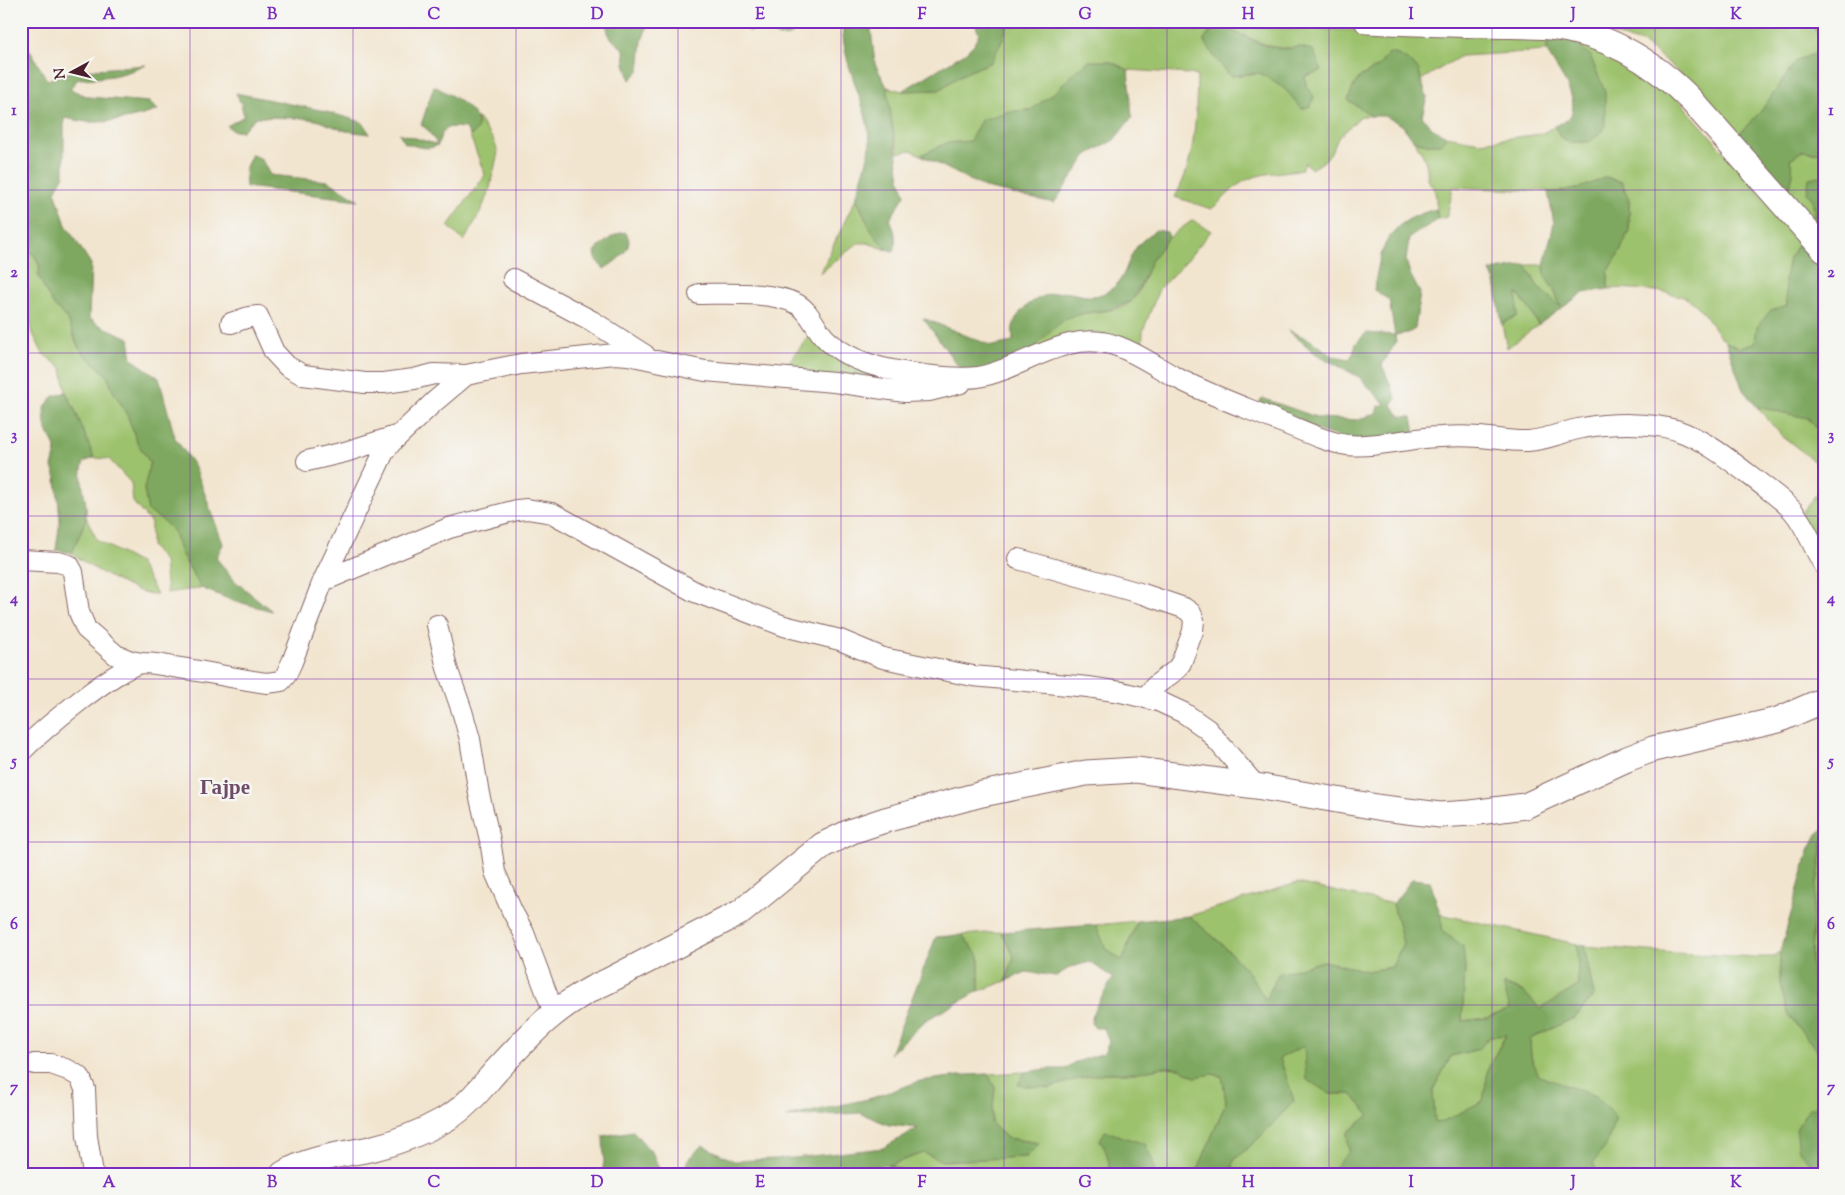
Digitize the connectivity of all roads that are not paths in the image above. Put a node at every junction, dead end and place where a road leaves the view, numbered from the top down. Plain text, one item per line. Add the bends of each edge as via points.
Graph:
1 (1367, 21) edge
2 (1824, 250) edge
3 (513, 279) dead end
4 (699, 294) dead end
5 (231, 323) dead end
6 (653, 361) junction
7 (466, 375) junction
8 (977, 377) junction
9 (399, 435) junction
10 (307, 461) dead end
11 (1018, 559) dead end
12 (21, 560) edge
13 (1824, 565) edge
14 (323, 581) junction
15 (437, 625) dead end
16 (143, 663) junction
17 (1146, 697) junction
18 (1824, 700) edge
19 (21, 752) edge
20 (1256, 786) junction
21 (554, 1013) junction
22 (34, 1064) dead end
23 (93, 1174) edge
24 (283, 1174) edge

1 - 2 main road via 1552,28 1590,36 1633,54 1656,68 1692,101
3 - 6 street via 592,321
4 - 8 street via 766,296 789,301 803,308 831,344 852,357 908,373
5 - 7 street via 258,316 276,355 292,370 307,376 384,383 434,374
6 - 7 street via 603,354 521,364
6 - 8 street via 705,370 905,392 940,389
7 - 9 street
8 - 13 street via 1068,344 1096,341 1130,351 1185,382 1254,411 1313,435 1347,444 1439,437 1525,441 1602,426 1642,425 1671,429 1689,435 1718,453 1793,510
9 - 10 street
9 - 14 street via 377,464
11 - 17 street via 1143,594 1191,613 1193,631 1181,663
12 - 16 street via 69,565 86,629 116,655
14 - 16 street via 292,662 281,681 259,682
14 - 17 street via 449,528 517,510 540,510 564,518 695,592 784,626 840,640 883,658 973,676 1088,687
15 - 21 street via 470,739 495,872 524,933
16 - 19 street via 124,670 103,684 50,724
17 - 20 street via 1172,707 1202,725
18 - 20 main road via 1778,720 1653,749 1525,806 1440,815
20 - 21 main road via 1136,770 1086,773 982,794 886,820 823,845 740,912 589,989
21 - 24 main road via 537,1026 470,1100 446,1119 408,1137 330,1155 295,1166
22 - 23 street via 52,1064 80,1077 85,1089

